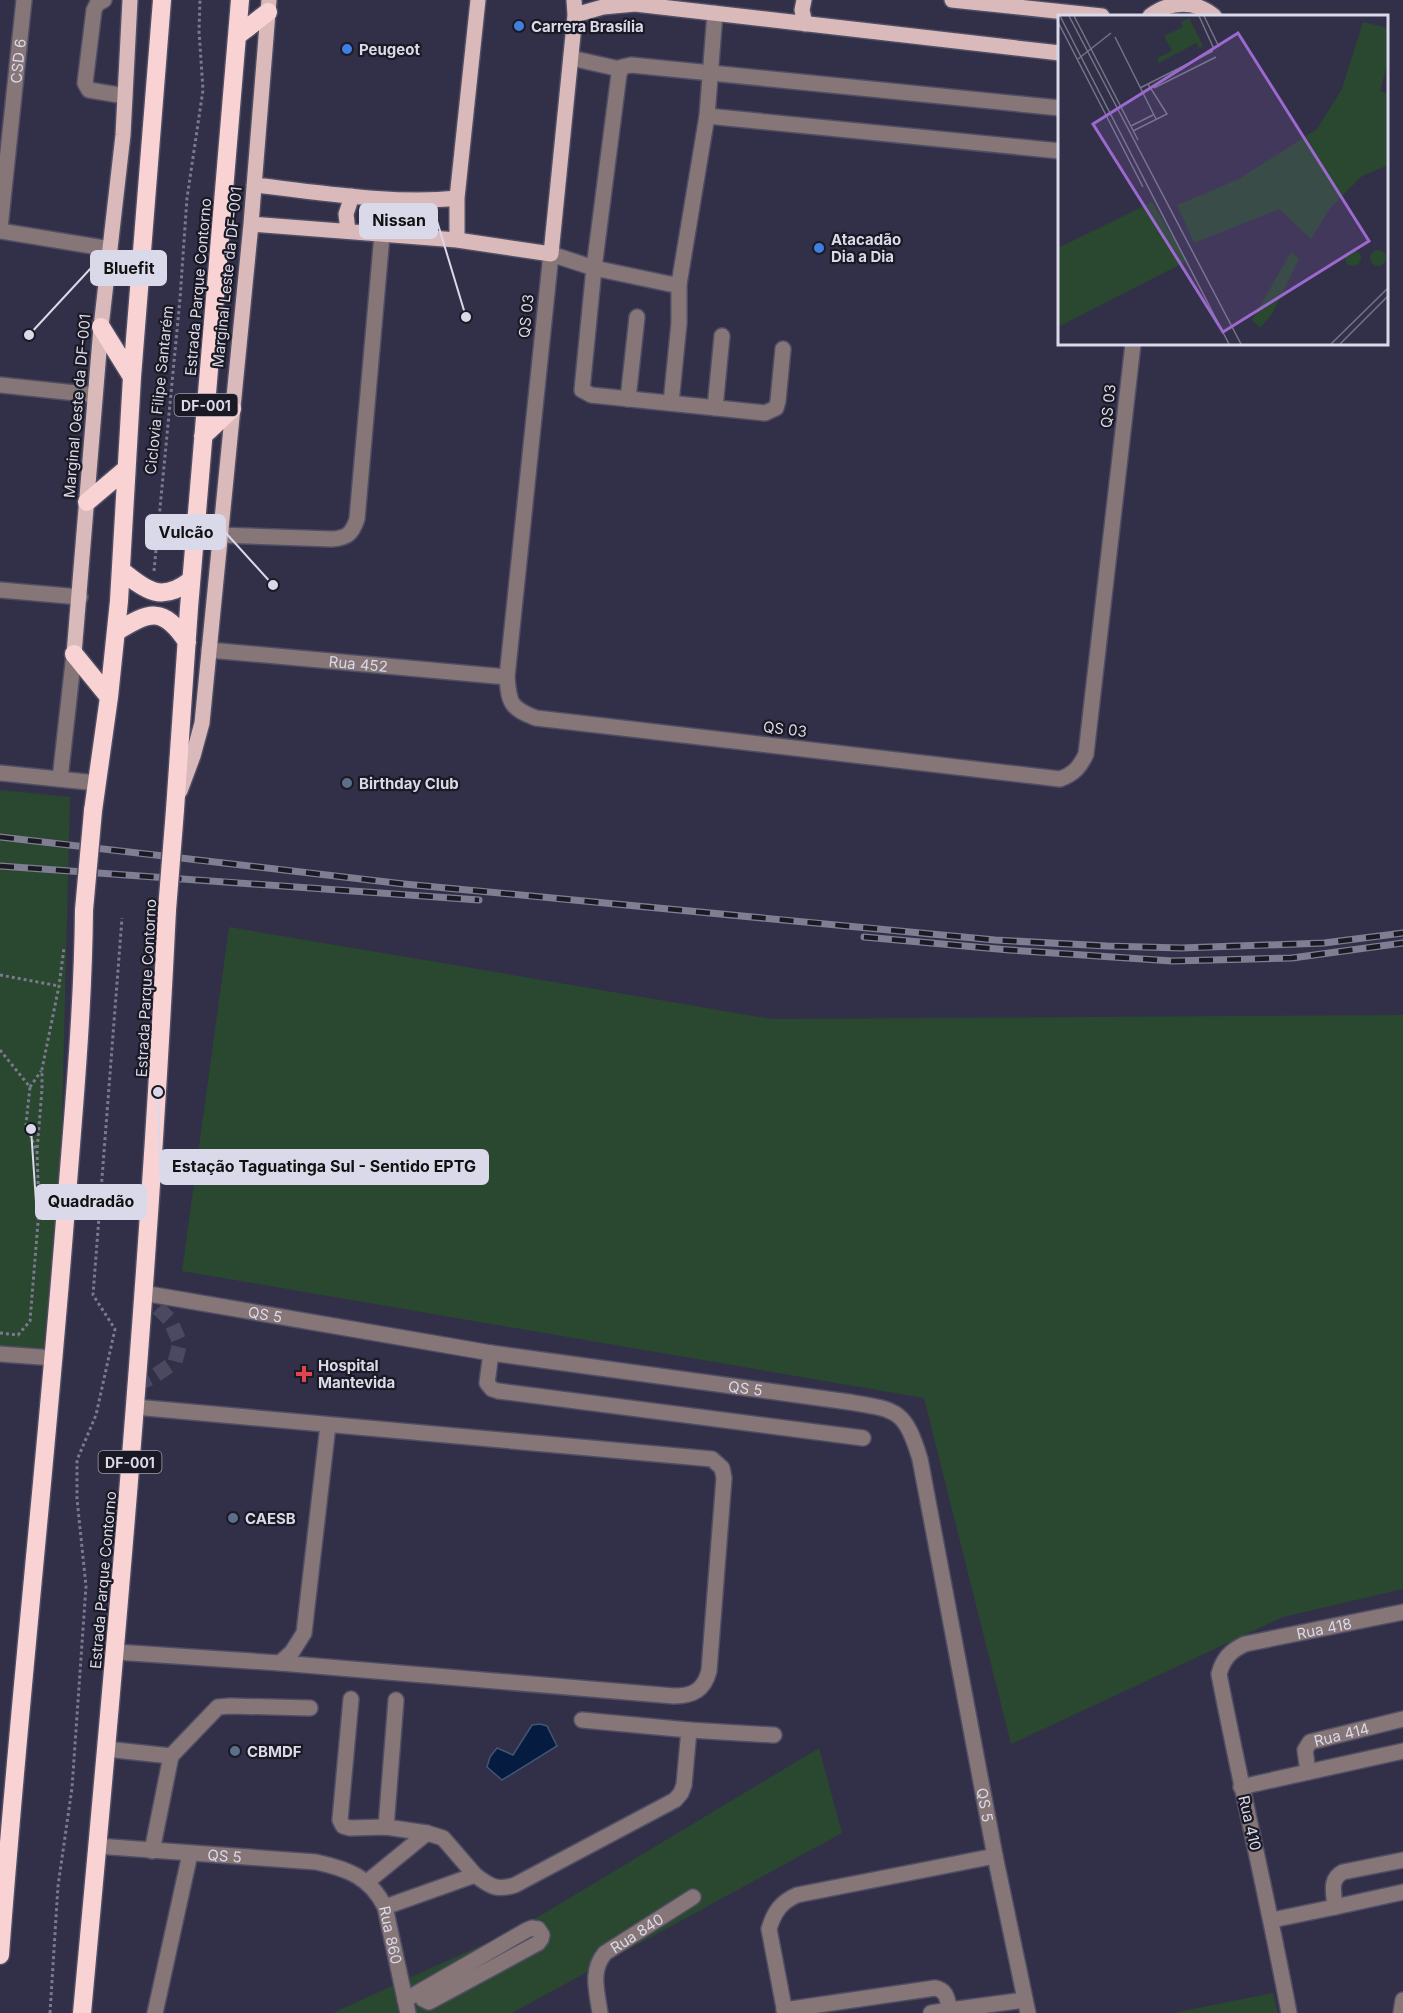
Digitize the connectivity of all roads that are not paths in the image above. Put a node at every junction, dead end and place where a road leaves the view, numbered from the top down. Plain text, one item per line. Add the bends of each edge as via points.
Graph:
1 (24, 0) edge
2 (104, 0) edge
3 (130, 0) edge
4 (162, 0) edge
5 (240, 0) edge
6 (478, 0) edge
7 (804, 0) edge
8 (952, 0) edge
9 (1165, 3) edge
10 (268, 6) edge
11 (574, 8) edge
12 (1210, 9) edge
13 (716, 14) junction
14 (1093, 15) edge
15 (1149, 15) edge
16 (805, 24) junction
17 (237, 36) junction
18 (1058, 53) edge
19 (571, 58) junction
20 (620, 69) junction
21 (710, 73) junction
22 (125, 96) junction
23 (1058, 108) edge
24 (707, 116) junction
25 (1058, 151) edge
26 (254, 185) junction
27 (352, 196) junction
28 (457, 198) junction
29 (250, 224) junction
30 (0, 229) edge
31 (348, 231) junction
32 (382, 235) junction
33 (457, 240) junction
34 (110, 249) junction
35 (551, 254) junction
36 (594, 268) junction
37 (679, 284) junction
38 (637, 318) dead end
39 (100, 327) junction
40 (722, 336) dead end
41 (1133, 345) edge
42 (783, 349) dead end
43 (132, 377) junction
44 (0, 385) edge
45 (95, 395) junction
46 (628, 399) junction
47 (671, 403) junction
48 (715, 408) junction
49 (232, 409) junction
50 (203, 436) junction
51 (126, 469) junction
52 (87, 502) junction
53 (219, 535) junction
54 (122, 570) junction
55 (191, 580) junction
56 (0, 590) edge
57 (80, 597) junction
58 (116, 632) junction
59 (187, 642) junction
60 (209, 650) junction
61 (74, 654) junction
62 (507, 677) junction
63 (109, 697) junction
64 (0, 773) edge
65 (60, 779) junction
66 (97, 783) junction
67 (175, 806) junction
68 (142, 1293) junction
69 (491, 1353) junction
70 (0, 1354) edge
71 (54, 1358) junction
72 (135, 1407) junction
73 (328, 1425) junction
74 (863, 1438) dead end
75 (1403, 1612) edge
76 (1245, 1644) joint
77 (116, 1652) junction
78 (280, 1663) junction
79 (351, 1699) dead end
80 (396, 1700) dead end
81 (310, 1708) dead end
82 (1403, 1719) edge
83 (582, 1720) dead end
84 (689, 1731) junction
85 (774, 1734) dead end
86 (106, 1749) junction
87 (1403, 1751) edge
88 (171, 1756) junction
89 (1308, 1772) junction
90 (1241, 1787) junction
91 (386, 1827) junction
92 (427, 1833) junction
93 (97, 1846) junction
94 (4, 1848) edge
95 (152, 1851) junction
96 (190, 1854) junction
97 (995, 1856) junction
98 (1403, 1860) edge
99 (351, 1872) joint
100 (475, 1875) junction
101 (367, 1882) junction
102 (1403, 1892) edge
103 (693, 1897) dead end
104 (385, 1907) junction
105 (1335, 1907) junction
106 (1272, 1920) junction
107 (0, 1955) edge
108 (419, 1992) junction
109 (1403, 2000) edge
110 (407, 2006) edge
111 (866, 2006) edge
112 (1026, 2007) edge
113 (950, 2010) junction
114 (784, 2012) edge
115 (82, 2013) edge
116 (156, 2013) edge
117 (600, 2013) edge
118 (931, 2013) edge
119 (1289, 2013) edge
120 (1401, 2013) edge

1 - 30 street, CSD 6
2 - 22 street via 94,10 85,83 90,90
3 - 22 main road, Marginal Oeste da DF-001
4 - 43 highway
5 - 17 highway, Estrada Parque Contorno / DF-001
6 - 28 main road
7 - 16 main road
8 - 14 main road
9 - 12 main road
9 - 15 main road
10 - 17 highway
10 - 26 main road, Marginal Leste da DF-001
11 - 13 main road, QS 03 via 636,4
11 - 19 main road, QS 03
13 - 16 main road, QS 03
13 - 21 street
16 - 18 main road, QS 03
17 - 50 highway, Estrada Parque Contorno / DF-001
19 - 20 street
19 - 35 main road, QS 03
20 - 21 street via 631,65
20 - 36 street
21 - 23 street
21 - 24 street
22 - 34 main road, Marginal Oeste da DF-001
24 - 25 street
24 - 37 street
26 - 27 main road
26 - 29 main road, Marginal Leste da DF-001
27 - 28 main road via 431,201
27 - 31 main road via 346,214
28 - 33 main road
29 - 31 main road
29 - 49 main road, Marginal Leste da DF-001
30 - 34 street
31 - 32 main road
32 - 33 main road
32 - 53 street via 357,519 351,534 332,539
33 - 35 main road
34 - 39 main road, Marginal Oeste da DF-001
35 - 36 street
35 - 62 street, QS 03
36 - 37 street
36 - 46 street via 582,390 591,395
37 - 47 street
38 - 46 street
39 - 43 highway
39 - 45 main road, Marginal Oeste da DF-001
40 - 48 street
41 - 62 street, QS 03 via 1086,754 1072,775 1060,780 536,717 509,700
42 - 48 street via 776,408 765,413
43 - 51 highway
44 - 45 street
45 - 52 main road, Marginal Oeste da DF-001
46 - 47 street
47 - 48 street
49 - 50 highway
49 - 53 main road, Marginal Leste da DF-001
50 - 55 highway, Estrada Parque Contorno / DF-001
51 - 52 highway
51 - 54 highway
52 - 57 main road, Marginal Oeste da DF-001
53 - 60 main road, Marginal Leste da DF-001
54 - 55 highway via 152,591 169,593
54 - 58 highway
55 - 59 highway, Estrada Parque Contorno / DF-001
56 - 57 street
57 - 61 main road, Marginal Oeste da DF-001
58 - 59 highway via 136,620 163,616
58 - 63 highway
59 - 67 highway, Estrada Parque Contorno / DF-001
60 - 62 street, Rua 452
60 - 67 main road, Marginal Leste da DF-001 via 202,723
61 - 63 highway
61 - 65 street, Marginal Oeste da DF-001
63 - 66 highway
64 - 65 street
65 - 66 street
66 - 71 highway, bridge via 84,910 75,1101
67 - 68 highway, Estrada Parque Contorno / DF-001, bridge
68 - 69 street, QS 5
68 - 72 highway, Estrada Parque Contorno / DF-001
69 - 74 street via 487,1383 498,1391
69 - 97 street, QS 5 via 849,1402 887,1408 898,1414 907,1423 920,1459
70 - 71 street
71 - 94 highway
72 - 73 street
72 - 77 highway, Estrada Parque Contorno / DF-001
73 - 78 street via 304,1633
73 - 78 street via 700,1457 719,1463 724,1478 709,1671 701,1689 674,1696
75 - 76 street, Rua 418
76 - 90 street, Rua 410 via 1222,1662 1220,1674
77 - 78 street
77 - 86 highway, Estrada Parque Contorno / DF-001
79 - 91 street via 340,1820 350,1828
80 - 91 street
81 - 88 street via 218,1707
82 - 89 street, Rua 414 via 1310,1742 1305,1750
83 - 84 street
84 - 85 street
84 - 100 street via 684,1785 675,1800 515,1885 502,1889
86 - 88 street
86 - 93 highway, Estrada Parque Contorno / DF-001
87 - 89 street, Rua 414
88 - 95 street
89 - 90 street, Rua 414
90 - 106 street, Rua 410
91 - 92 street
92 - 100 street via 443,1838
92 - 101 street
93 - 95 street, QS 5
93 - 115 highway, Estrada Parque Contorno / DF-001
94 - 107 highway
95 - 96 street, QS 5
96 - 99 street, QS 5 via 316,1862
96 - 116 street
97 - 112 street, QS 5
97 - 114 street via 786,1900 772,1917 769,1929
98 - 105 street via 1337,1875 1333,1881
99 - 101 street, Rua 860
100 - 104 street
101 - 104 street, Rua 860
102 - 105 street
103 - 117 street, Rua 840 via 605,1953 595,1974
104 - 110 street, Rua 860
105 - 106 street
106 - 119 street, Rua 410
108 - 108 street via 527,1930 538,1929 542,1935 538,1943 429,2002
108 - 110 street
109 - 120 street
111 - 113 street via 935,1988 946,1993
111 - 114 street
112 - 113 street
113 - 118 street

